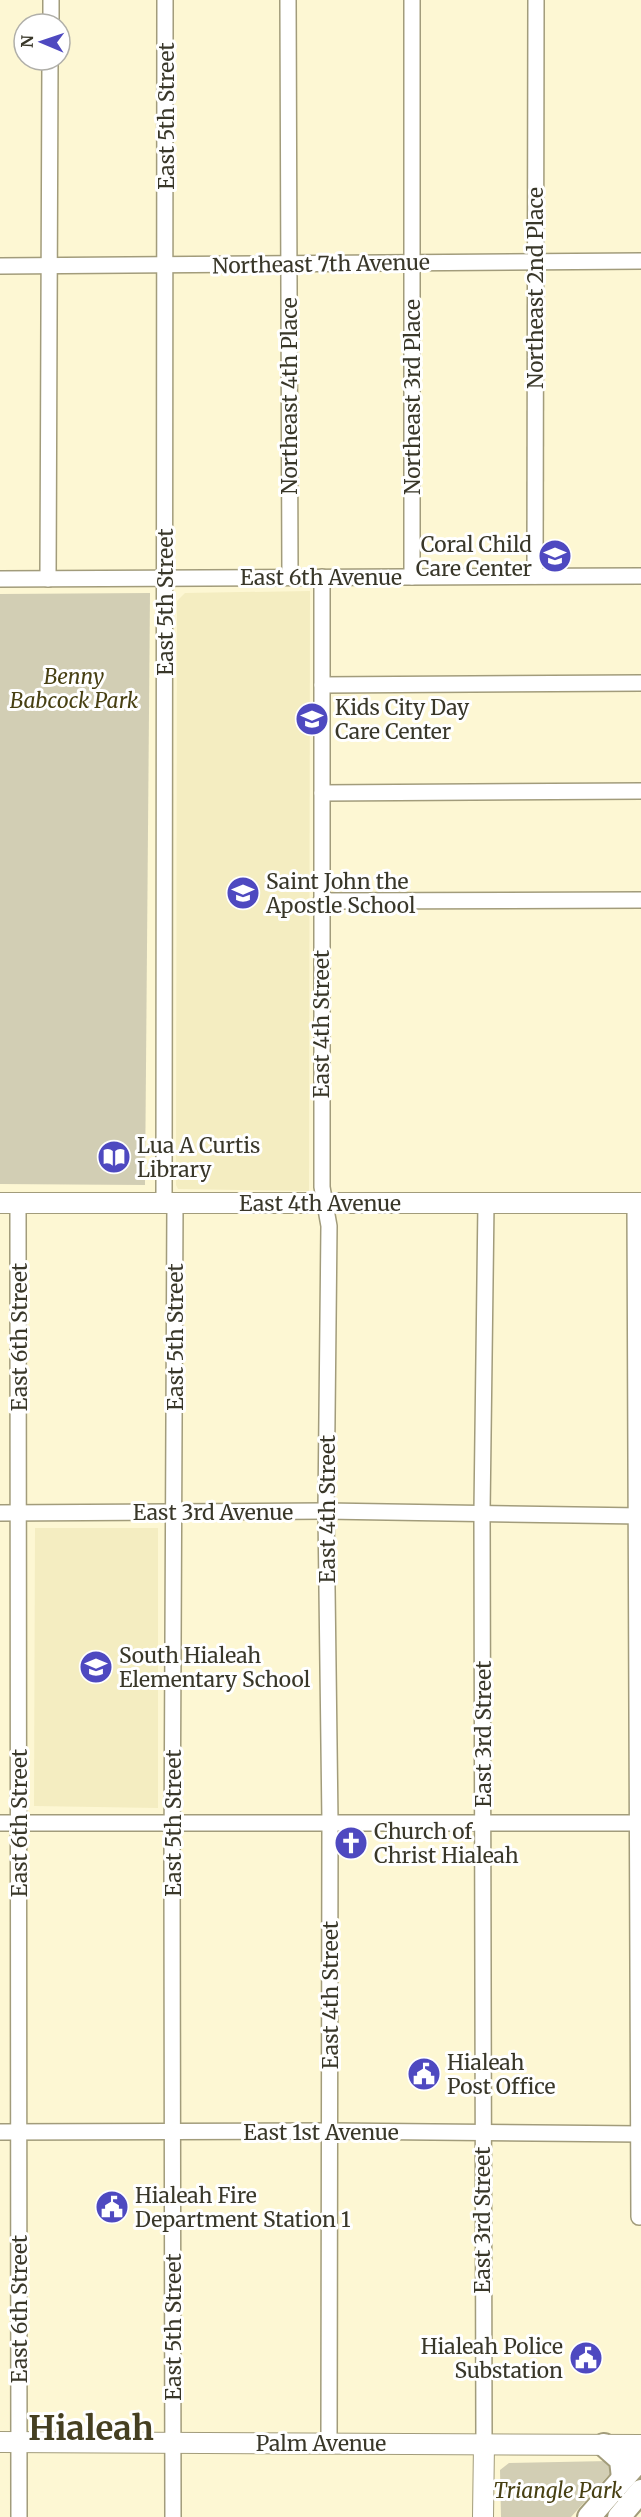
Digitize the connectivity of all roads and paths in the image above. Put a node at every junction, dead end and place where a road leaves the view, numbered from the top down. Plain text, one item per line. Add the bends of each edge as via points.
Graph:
1 (165, 0) edge
2 (288, 0) edge
3 (412, 0) edge
4 (536, 0) edge
5 (50, 72) edge
6 (641, 261) edge
7 (535, 262) junction
8 (411, 263) junction
9 (289, 264) junction
10 (0, 266) edge
11 (48, 266) junction
12 (166, 266) junction
13 (535, 576) junction
14 (641, 576) edge
15 (290, 577) junction
16 (322, 577) junction
17 (412, 577) junction
18 (165, 578) junction
19 (0, 579) edge
20 (48, 579) junction
21 (641, 683) edge
22 (322, 685) junction
23 (641, 791) edge
24 (322, 793) junction
25 (641, 900) edge
26 (321, 901) junction
27 (9, 1203) edge
28 (170, 1203) junction
29 (326, 1203) junction
30 (486, 1203) junction
31 (638, 1203) edge
32 (326, 1511) junction
33 (174, 1512) junction
34 (482, 1512) junction
35 (0, 1513) edge
36 (19, 1513) junction
37 (639, 1516) edge
38 (330, 1822) junction
39 (0, 1823) edge
40 (20, 1823) junction
41 (172, 1823) junction
42 (483, 1823) junction
43 (639, 1823) edge
44 (330, 2131) junction
45 (0, 2132) edge
46 (18, 2132) junction
47 (172, 2132) junction
48 (482, 2134) junction
49 (640, 2134) edge
50 (639, 2217) dead end
51 (9, 2442) edge
52 (173, 2442) junction
53 (328, 2442) junction
54 (484, 2444) junction
55 (604, 2445) junction
56 (641, 2445) edge
57 (641, 2458) edge
58 (632, 2485) edge
59 (19, 2517) edge
60 (173, 2517) edge
61 (483, 2517) edge
62 (589, 2517) edge
63 (619, 2517) edge

1 - 12 street, East 5th Street
2 - 9 street, Northeast 4th Place
3 - 8 street, Northeast 3rd Place
4 - 7 street, Northeast 2nd Place
5 - 11 street
6 - 7 street, Northeast 7th Avenue
7 - 8 street, Northeast 7th Avenue
7 - 13 street, Northeast 2nd Place
8 - 9 street, Northeast 7th Avenue
8 - 17 street, Northeast 3rd Place
9 - 12 street, Northeast 7th Avenue
9 - 15 street, Northeast 4th Place
10 - 11 street, Northeast 7th Avenue
11 - 12 street, Northeast 7th Avenue
11 - 20 street
12 - 18 street, East 5th Street
13 - 14 street, East 6th Avenue
13 - 17 street, East 6th Avenue
15 - 16 street, East 6th Avenue
15 - 18 street, East 6th Avenue
16 - 17 street, East 6th Avenue
16 - 22 street, East 4th Street
18 - 20 street, East 6th Avenue
18 - 28 street, East 5th Street
19 - 20 street, East 6th Avenue
21 - 22 street
22 - 24 street, East 4th Street
23 - 24 street
24 - 26 street, East 4th Street
25 - 26 street
26 - 29 street, East 4th Street via 322,1187
27 - 28 main road, East 4th Avenue
27 - 36 street, East 6th Street
28 - 29 main road, East 4th Avenue
28 - 33 street, East 5th Street
29 - 30 main road, East 4th Avenue
29 - 32 street, East 4th Street
30 - 31 main road, East 4th Avenue
30 - 34 street, East 3rd Street
31 - 37 street
32 - 33 street, East 3rd Avenue
32 - 34 street, East 3rd Avenue
32 - 38 street, East 4th Street
33 - 36 street, East 3rd Avenue
33 - 41 street, East 5th Street
34 - 37 street, East 3rd Avenue
34 - 42 street, East 3rd Street
35 - 36 street, East 3rd Avenue
36 - 40 street, East 6th Street
37 - 43 street
38 - 41 street
38 - 42 street
38 - 44 street, East 4th Street
39 - 40 street
40 - 41 street
40 - 46 street, East 6th Street
41 - 47 street, East 5th Street
42 - 43 street
42 - 48 street, East 3rd Street
43 - 49 street
44 - 47 street, East 1st Avenue
44 - 48 street, East 1st Avenue
44 - 53 street, East 4th Street
45 - 46 street, East 1st Avenue
46 - 47 street, East 1st Avenue
46 - 51 street, East 6th Street
47 - 52 street, East 5th Street
48 - 49 street, East 1st Avenue
48 - 54 street, East 3rd Street
49 - 50 street
51 - 52 main road, Palm Avenue
51 - 59 street, East 6th Street
52 - 53 main road, Palm Avenue
52 - 60 street, East 5th Street
53 - 54 main road, Palm Avenue
54 - 55 main road, Palm Avenue
54 - 61 main road
55 - 56 main road, Palm Avenue
55 - 58 highway via 621,2460
57 - 58 highway
58 - 62 highway
58 - 63 highway

